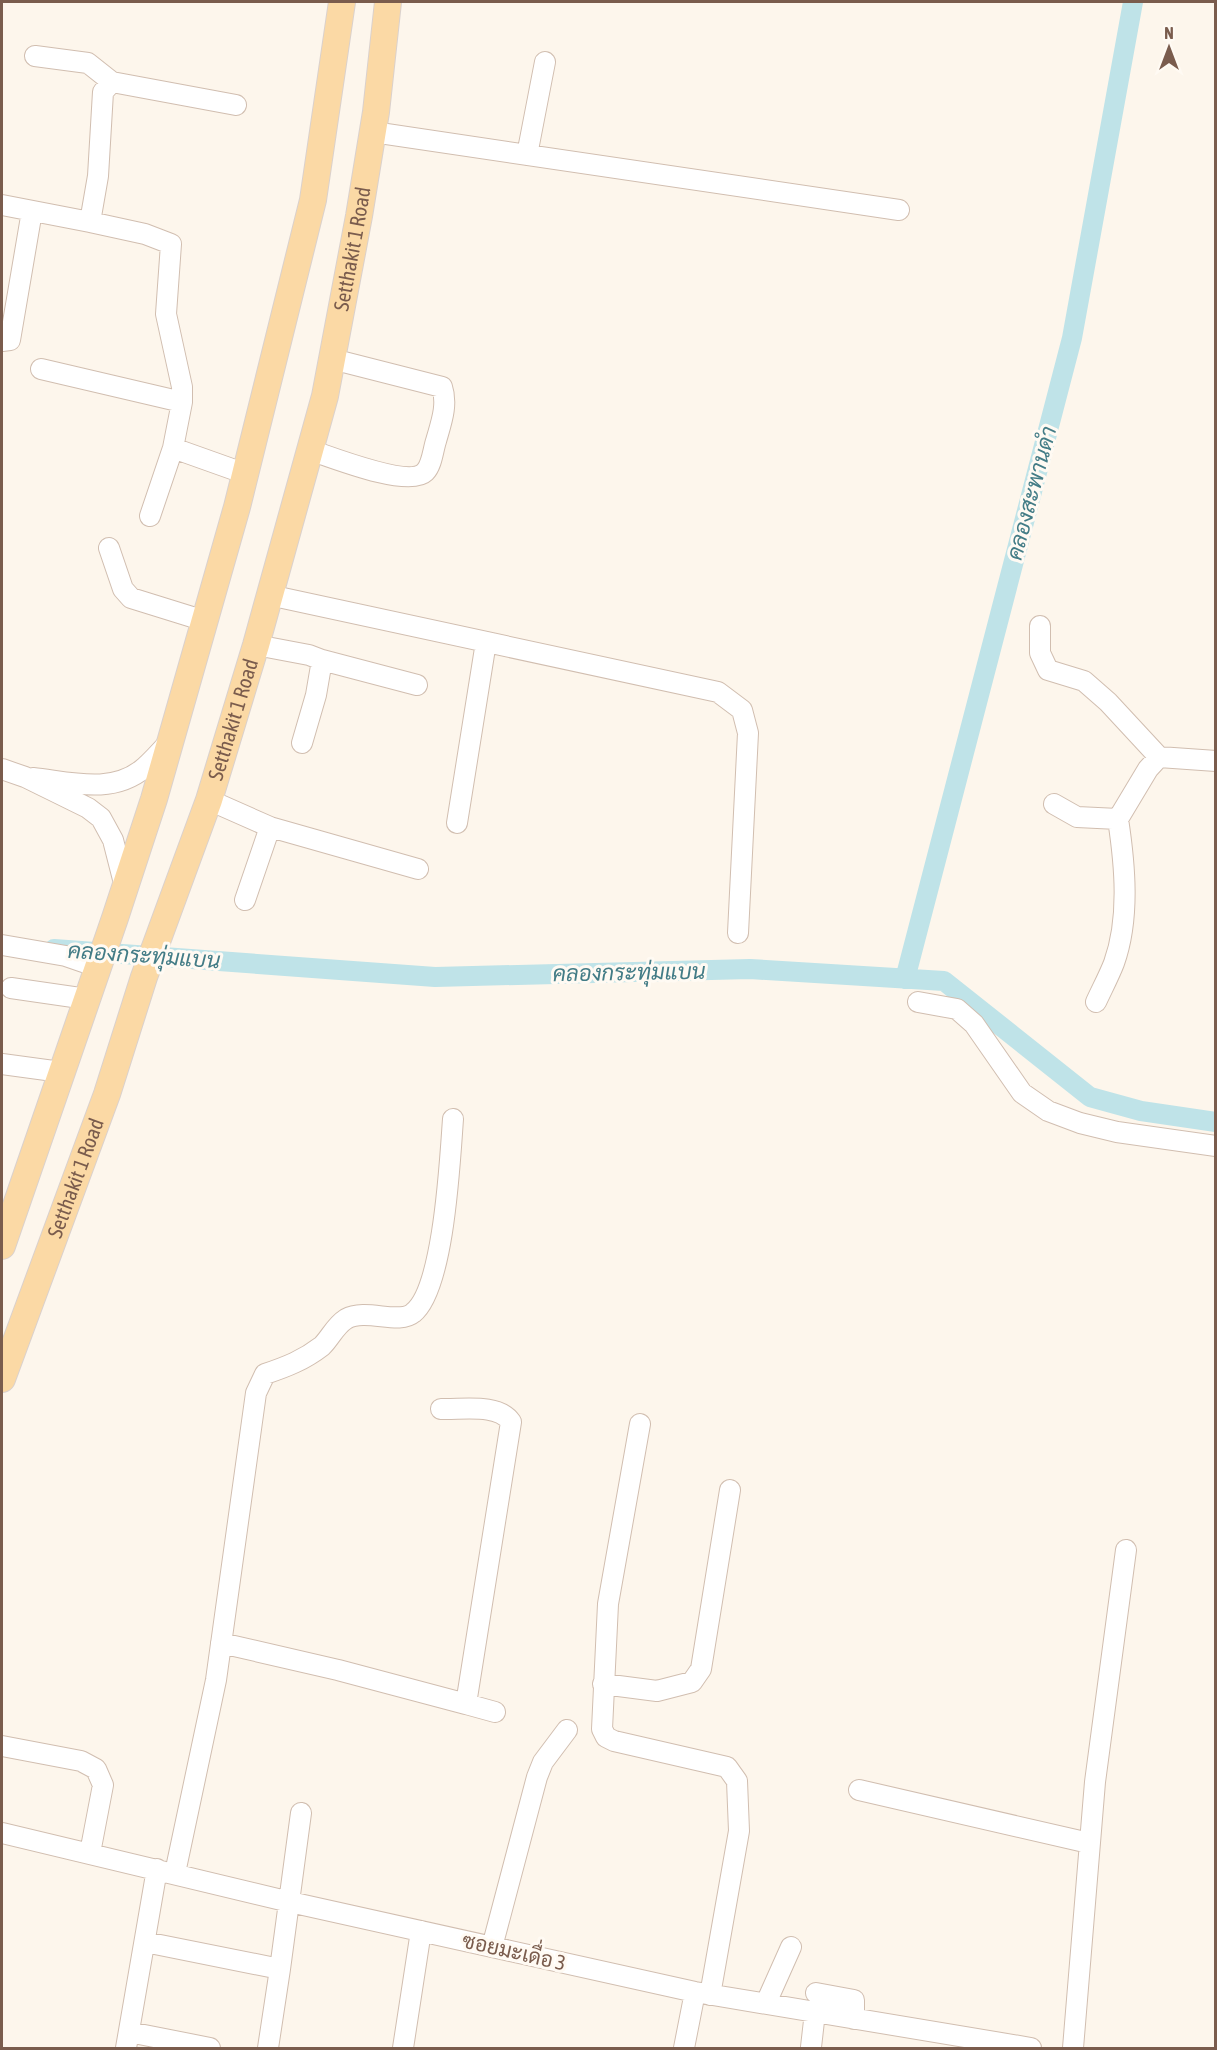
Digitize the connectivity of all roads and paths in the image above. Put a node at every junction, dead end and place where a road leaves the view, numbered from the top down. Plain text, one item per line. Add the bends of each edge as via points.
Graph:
1 (342, 2) edge
2 (388, 2) edge
3 (399, 2) edge
4 (386, 37) junction
5 (35, 56) dead end
6 (545, 62) dead end
7 (112, 82) junction
8 (236, 105) dead end
9 (373, 132) junction
10 (526, 155) junction
11 (2, 205) edge
12 (899, 210) dead end
13 (32, 211) junction
14 (90, 222) junction
15 (9, 299) edge
16 (2, 341) edge
17 (332, 359) junction
18 (41, 369) dead end
19 (182, 402) junction
20 (173, 448) junction
21 (310, 450) junction
22 (246, 474) junction
23 (150, 516) dead end
24 (109, 548) dead end
25 (269, 595) junction
26 (205, 621) junction
27 (1040, 626) dead end
28 (486, 642) junction
29 (256, 645) junction
30 (322, 660) junction
31 (417, 685) dead end
32 (170, 741) junction
33 (302, 743) dead end
34 (1160, 757) junction
35 (1215, 761) edge
36 (2, 769) edge
37 (25, 777) junction
38 (208, 800) junction
39 (1054, 804) dead end
40 (1118, 819) junction
41 (457, 824) dead end
42 (270, 827) junction
43 (418, 869) dead end
44 (125, 887) junction
45 (244, 900) dead end
46 (738, 933) dead end
47 (2, 945) edge
48 (99, 964) junction
49 (11, 988) dead end
50 (87, 999) junction
51 (918, 1002) dead end
52 (1096, 1002) dead end
53 (2, 1064) edge
54 (61, 1072) junction
55 (453, 1119) dead end
56 (1215, 1146) edge
57 (2, 1246) edge
58 (2, 1379) edge
59 (441, 1409) dead end
60 (640, 1424) dead end
61 (730, 1490) dead end
62 (1126, 1550) dead end
63 (221, 1643) junction
64 (603, 1684) junction
65 (466, 1704) junction
66 (495, 1712) dead end
67 (567, 1730) dead end
68 (2, 1746) edge
69 (859, 1790) dead end
70 (301, 1812) dead end
71 (2, 1833) edge
72 (1089, 1843) junction
73 (90, 1853) junction
74 (166, 1871) junction
75 (290, 1902) junction
76 (421, 1930) junction
77 (145, 1942) junction
78 (492, 1947) junction
79 (791, 1947) dead end
80 (280, 1969) junction
81 (702, 1994) junction
82 (766, 2003) junction
83 (815, 2003) junction
84 (127, 2040) edge
85 (812, 2047) edge
86 (210, 2049) edge
87 (268, 2049) edge
88 (403, 2049) edge
89 (684, 2049) edge
90 (1031, 2049) edge
91 (1073, 2049) edge

1 - 22 main road via 313,200
2 - 4 main road
3 - 4 main road
4 - 9 main road, Setthakit 1 Road
5 - 7 street via 88,63
6 - 10 street
7 - 8 street
7 - 14 street via 103,92 98,176
9 - 10 street
9 - 17 main road, Setthakit 1 Road
10 - 12 street
11 - 13 street
13 - 14 street
13 - 15 street
14 - 19 street via 146,234 171,244 166,314
15 - 16 street via 10,340
17 - 21 main road, Setthakit 1 Road
17 - 21 street via 442,387 446,397 444,409 430,462 425,472 414,478 398,477
18 - 19 street
19 - 20 street
20 - 22 street
20 - 23 street
21 - 25 main road, Setthakit 1 Road
22 - 26 main road
24 - 26 street via 130,598
25 - 28 street
25 - 29 main road, Setthakit 1 Road
26 - 32 main road
27 - 34 street via 1040,653 1048,670 1083,681
28 - 41 street
28 - 46 street via 718,692 742,710 748,733
29 - 30 street
29 - 38 main road, Setthakit 1 Road
30 - 31 street
30 - 33 street
32 - 37 street via 142,770 122,780 97,786
32 - 44 main road
34 - 35 street
34 - 40 street via 1148,769
36 - 37 street
37 - 44 street via 101,818 113,840
38 - 42 street
38 - 58 main road, Setthakit 1 Road via 144,977 107,1094
39 - 40 street via 1077,817
40 - 52 street via 1125,861 1122,930 1114,962
42 - 43 street
42 - 45 street
44 - 48 main road
47 - 48 street
48 - 50 main road
49 - 50 street
50 - 54 main road
51 - 56 street via 957,1009 974,1024 1022,1093 1048,1112 1117,1131
53 - 54 street
54 - 57 main road
55 - 63 street via 447,1194 430,1290 420,1305 403,1317 363,1314 348,1318 333,1329 324,1344 302,1360 265,1374 256,1393
59 - 65 street via 494,1410 511,1422
60 - 64 street via 608,1604
61 - 64 street via 701,1669 692,1682 657,1691
62 - 72 street
63 - 65 street
63 - 74 street
64 - 81 street via 602,1729 606,1737 711,1761 727,1767 737,1781 739,1831
65 - 66 street
67 - 78 street via 543,1762 537,1777
68 - 73 street via 81,1761 96,1769 103,1785
69 - 72 street
70 - 75 street
71 - 73 street, ซอยมะเดื่อ 3
72 - 91 street
73 - 74 street, ซอยมะเดื่อ 3
74 - 75 street, ซอยมะเดื่อ 3
74 - 77 street
75 - 76 street, ซอยมะเดื่อ 3
75 - 80 street
76 - 78 street, ซอยมะเดื่อ 3
76 - 88 street
77 - 80 street
77 - 84 street
78 - 81 street, ซอยมะเดื่อ 3
79 - 82 street
80 - 87 street
81 - 82 street, ซอยมะเดื่อ 3
81 - 89 street
82 - 83 street, ซอยมะเดื่อ 3
83 - 85 street
83 - 90 street, ซอยมะเดื่อ 3 via 854,2019
84 - 86 street

